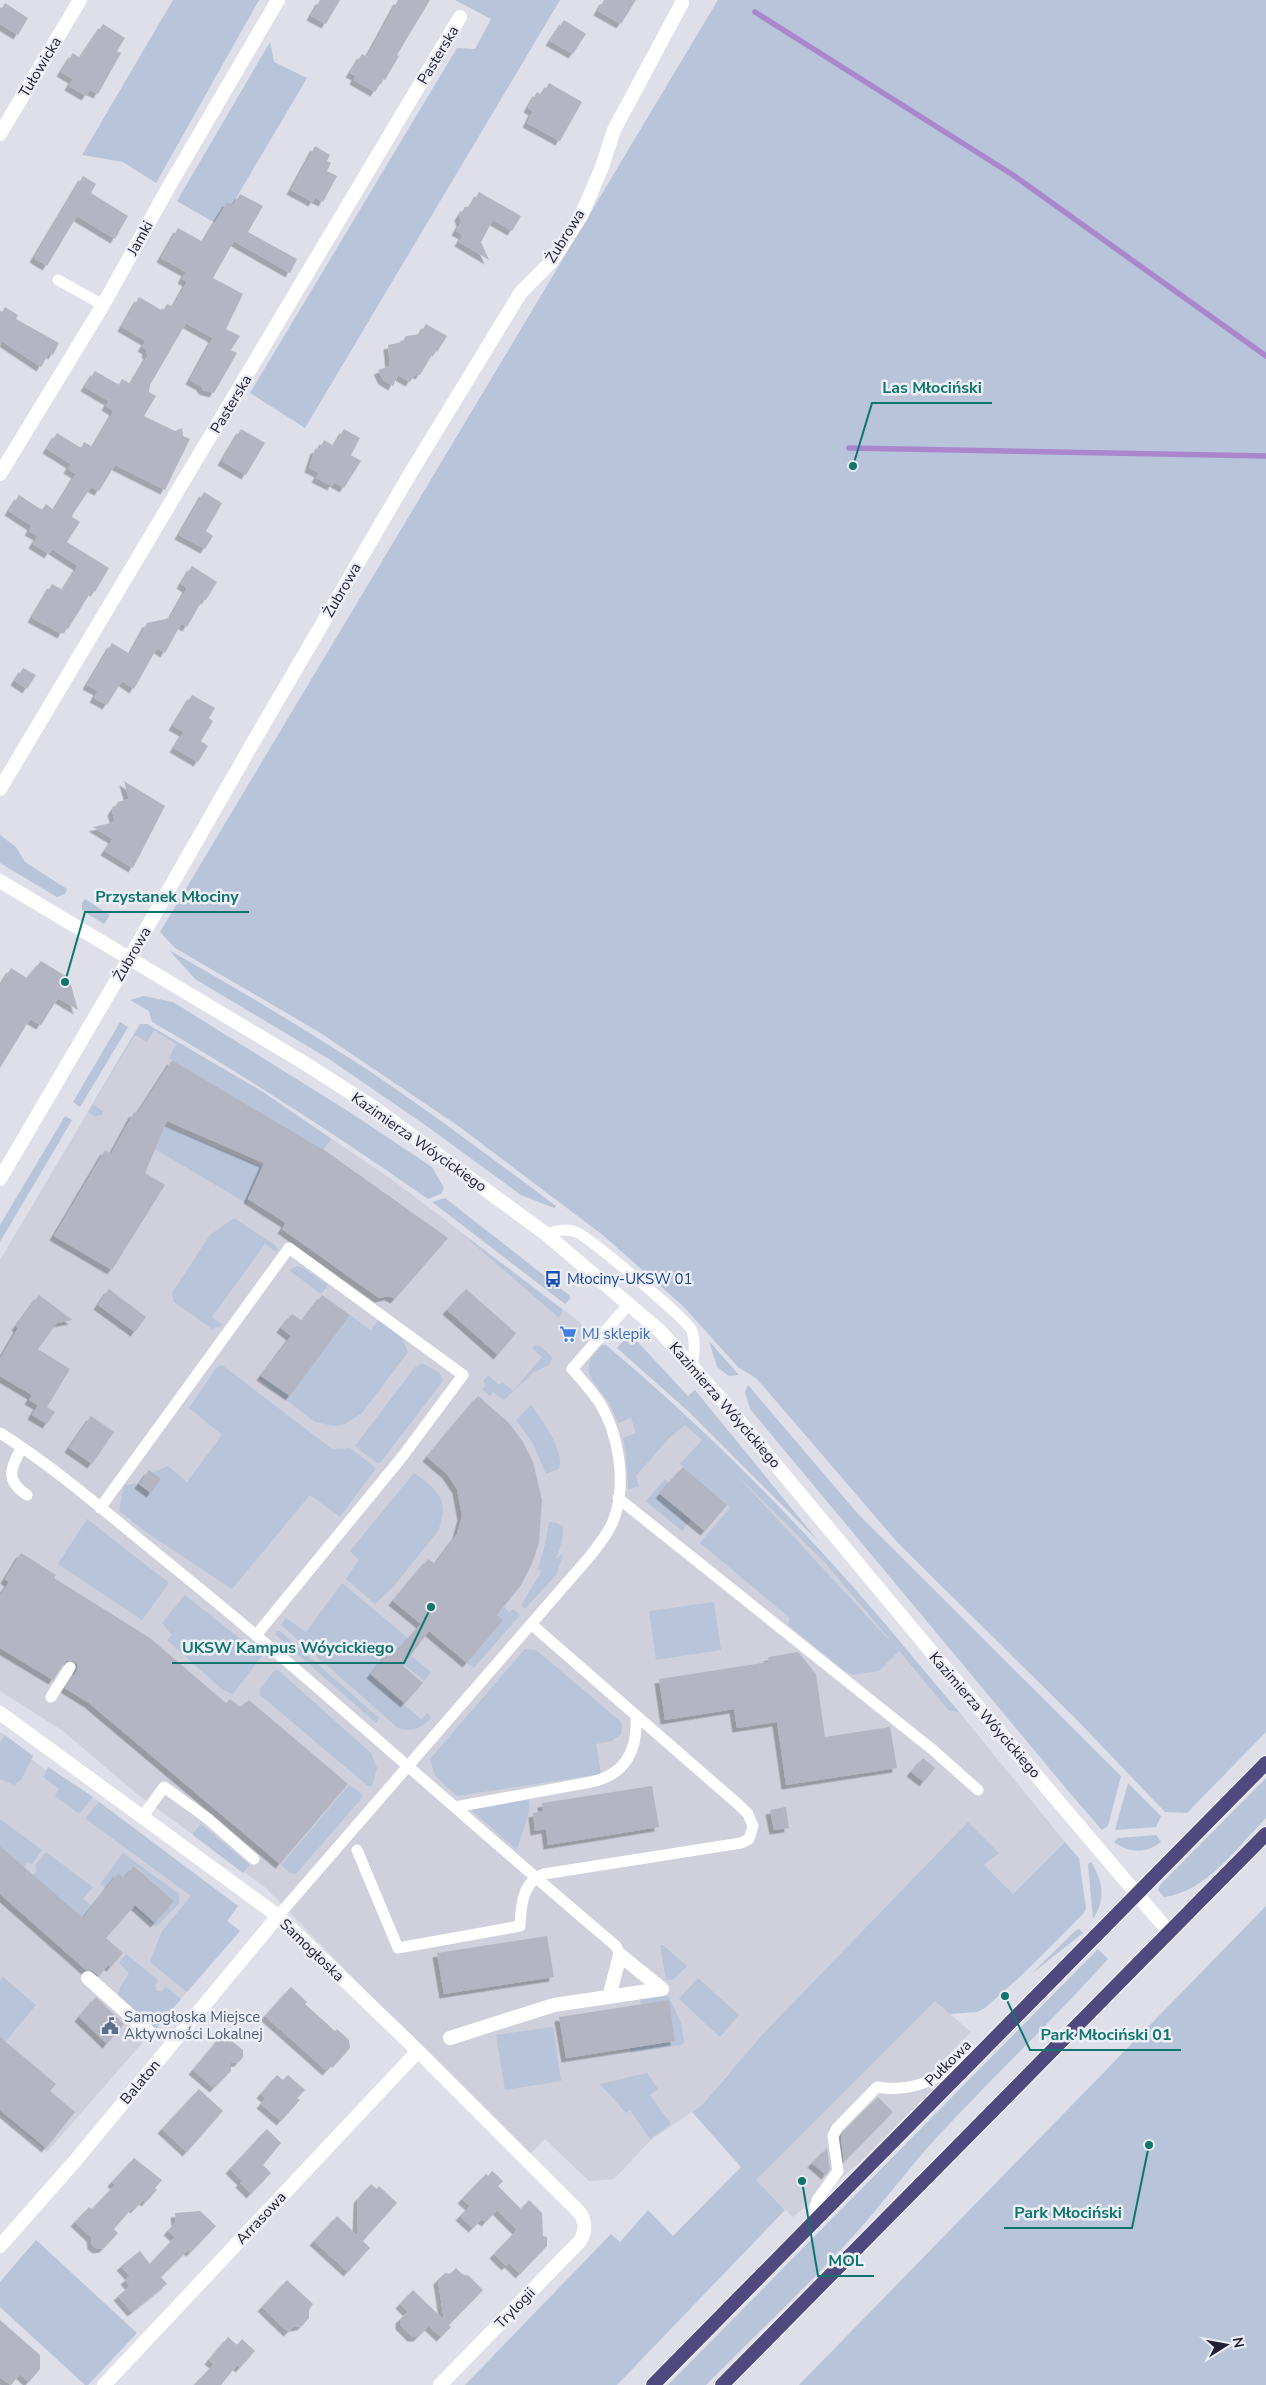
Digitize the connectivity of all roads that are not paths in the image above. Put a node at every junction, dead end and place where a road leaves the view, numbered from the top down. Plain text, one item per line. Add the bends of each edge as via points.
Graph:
1 (80, 0) edge
2 (278, 0) edge
3 (682, 3) dead end
4 (460, 17) dead end
5 (0, 134) edge
6 (58, 280) dead end
7 (103, 305) junction
8 (0, 474) edge
9 (0, 789) edge
10 (0, 881) edge
11 (130, 959) junction
12 (0, 1179) edge
13 (546, 1234) junction
14 (629, 1304) junction
15 (692, 1365) junction
16 (0, 1433) edge
17 (22, 1447) junction
18 (27, 1494) dead end
19 (618, 1498) junction
20 (100, 1508) junction
21 (531, 1624) junction
22 (257, 1634) junction
23 (70, 1667) dead end
24 (51, 1696) dead end
25 (0, 1713) edge
26 (636, 1716) junction
27 (1266, 1763) edge
28 (408, 1766) junction
29 (978, 1790) dead end
30 (455, 1807) junction
31 (143, 1816) junction
32 (1266, 1834) edge
33 (357, 1850) dead end
34 (254, 1859) dead end
35 (535, 1877) junction
36 (1137, 1893) junction
37 (278, 1916) junction
38 (1169, 1932) junction
39 (620, 1955) junction
40 (88, 1978) dead end
41 (609, 1996) junction
42 (151, 2034) dead end
43 (450, 2038) dead end
44 (418, 2050) junction
45 (974, 2059) junction
46 (811, 2225) junction
47 (585, 2228) joint
48 (0, 2246) edge
49 (104, 2385) edge
50 (440, 2385) edge
51 (652, 2385) edge
52 (722, 2385) edge

1 - 5 street, Tułowicka
2 - 7 street, Jamki
3 - 11 street, Żubrowa via 614,130 580,216 551,262 521,292 410,474
4 - 9 street, Pasterska
6 - 7 lane
7 - 8 street, Jamki
10 - 11 street, Kazimierza Wóycickiego
11 - 12 street, Żubrowa
11 - 13 street, Kazimierza Wóycickiego via 373,1107
13 - 14 street, Kazimierza Wóycickiego
13 - 15 lane via 563,1230 575,1232 644,1285 691,1329 696,1346
14 - 15 street, Kazimierza Wóycickiego
14 - 19 lane via 572,1369 600,1404 611,1428 619,1464
15 - 36 street, Kazimierza Wóycickiego
16 - 17 lane
17 - 18 lane via 14,1462 12,1476 17,1489
17 - 20 lane
19 - 21 lane via 615,1516 602,1540
19 - 29 lane via 934,1750
20 - 22 lane
20 - 22 lane via 289,1248 463,1375 402,1457
21 - 26 lane
21 - 28 lane
22 - 28 lane
23 - 24 lane
25 - 31 street, Samogłoska
26 - 30 lane via 633,1749 610,1776
26 - 35 lane via 739,1805 751,1820 751,1835 741,1843
27 - 36 highway, Pułkowa
28 - 30 lane
28 - 37 lane
30 - 35 lane
31 - 34 lane via 164,1787 207,1818
31 - 37 street, Samogłoska
32 - 38 highway
33 - 35 lane via 398,1948 520,1926 524,1895
35 - 39 lane via 616,1946
36 - 38 street, Kazimierza Wóycickiego
36 - 45 highway, Pułkowa
37 - 44 street, Samogłoska
37 - 48 street, Balaton via 75,2161
38 - 52 highway
39 - 41 street
39 - 41 street via 662,1989
40 - 42 street
41 - 43 street via 554,2004
44 - 47 street, Samogłoska via 580,2213
44 - 49 street, Arrasowa
45 - 46 highway, Pułkowa
45 - 46 lane via 917,2087 877,2087 864,2100 837,2128 834,2136 838,2171 817,2200
46 - 51 highway, Pułkowa
47 - 50 street, Trylogii via 580,2241

